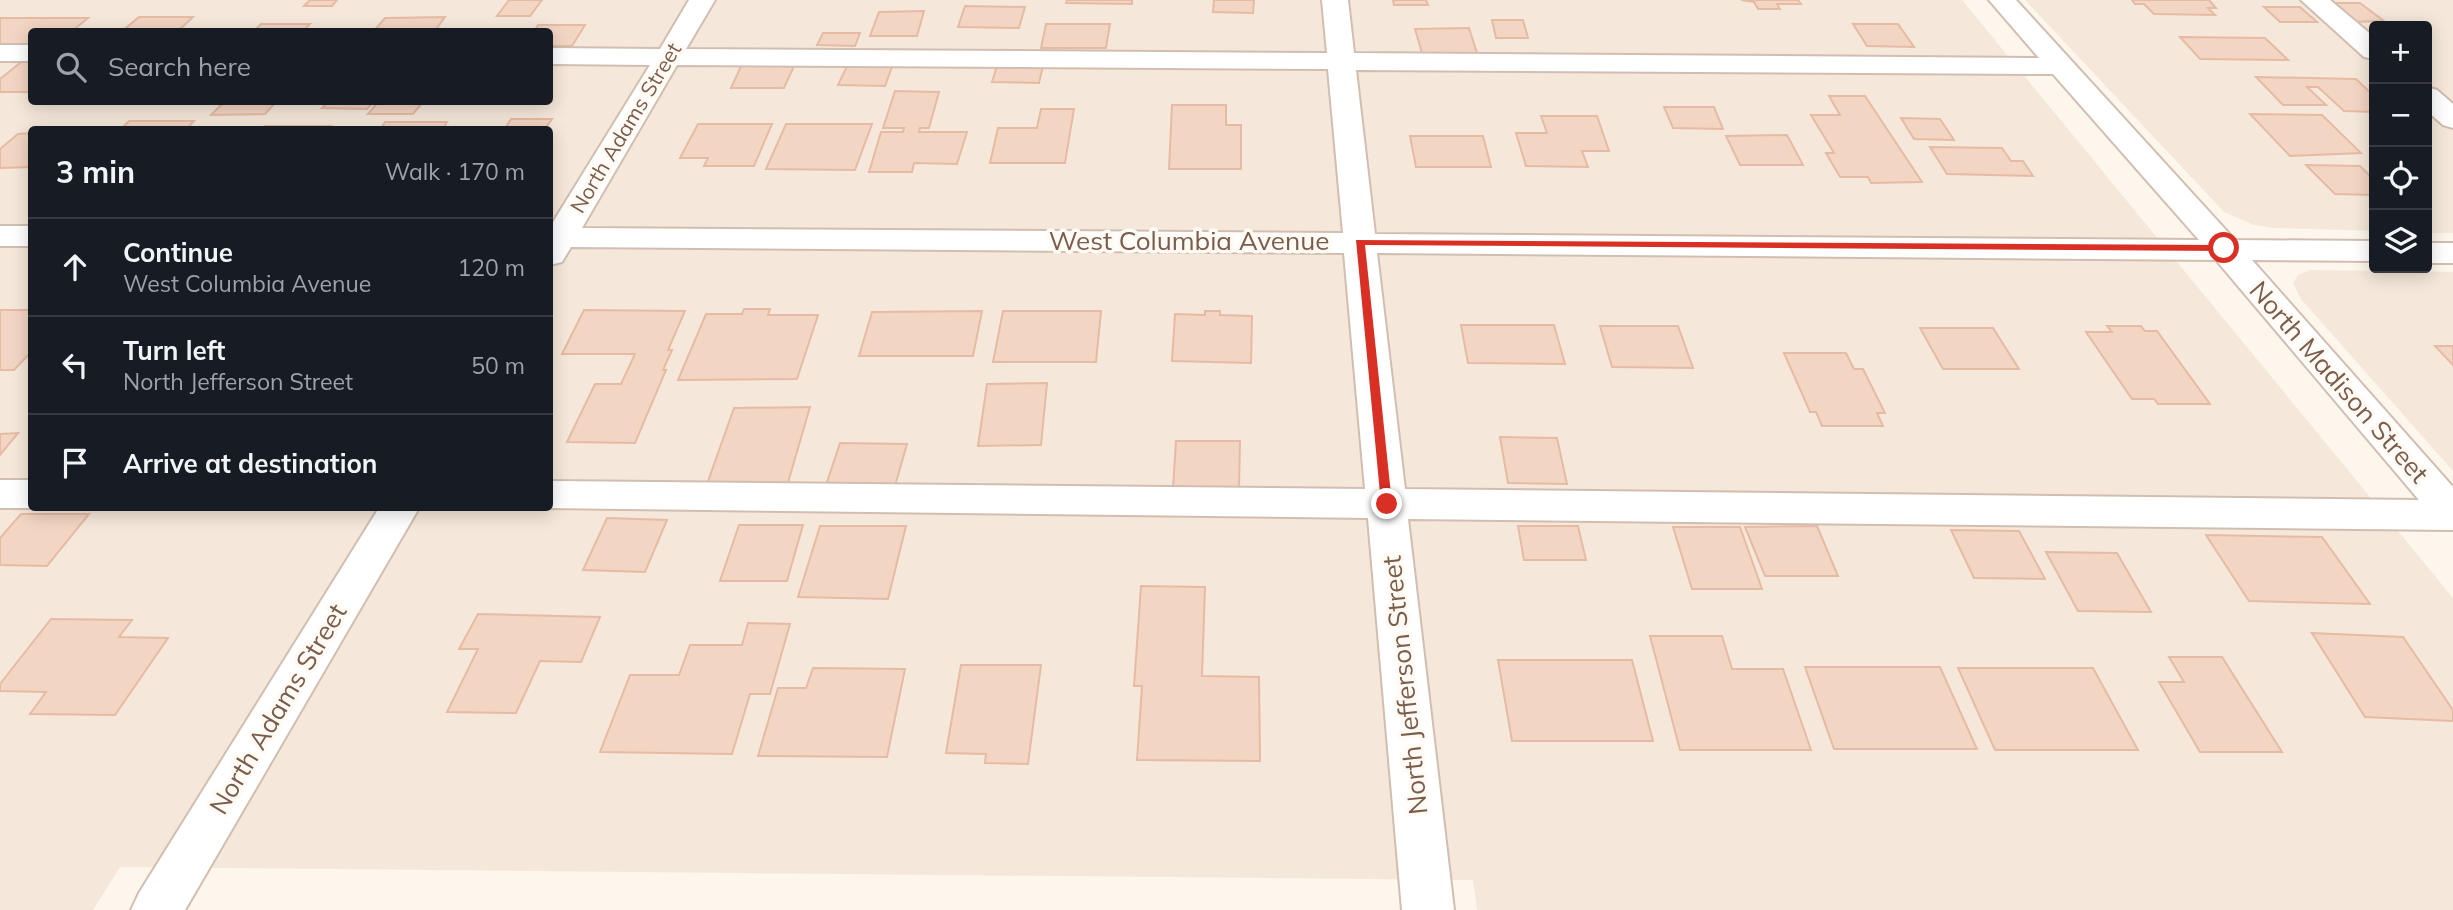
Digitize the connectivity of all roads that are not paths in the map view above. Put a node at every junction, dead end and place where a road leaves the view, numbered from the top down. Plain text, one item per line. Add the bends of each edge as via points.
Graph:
1 (702, 0) edge
2 (1335, 0) edge
3 (2002, 0) edge
4 (2314, 0) edge
5 (2369, 47) edge
6 (0, 53) edge
7 (28, 53) edge
8 (553, 56) edge
9 (670, 56) junction
10 (1341, 61) junction
11 (2062, 66) junction
12 (2432, 100) edge
13 (2453, 119) edge
14 (0, 236) edge
15 (28, 236) edge
16 (1360, 242) junction
17 (553, 243) edge
18 (2224, 248) junction
19 (2369, 251) edge
20 (2432, 253) edge
21 (2453, 253) edge
22 (0, 494) edge
23 (28, 494) edge
24 (553, 495) edge
25 (1387, 504) junction
26 (397, 511) edge
27 (2453, 514) edge
28 (157, 910) edge
29 (1428, 910) edge

1 - 9 street, North Adams Street
2 - 10 street, North Jefferson Street
3 - 11 street, North Madison Street
4 - 5 street
6 - 7 street
8 - 9 street
9 - 10 street
9 - 17 street, North Adams Street
10 - 11 street
10 - 16 street, North Jefferson Street
11 - 18 street, North Madison Street
12 - 13 street
14 - 15 street
16 - 17 street, West Columbia Avenue
16 - 18 street, West Columbia Avenue
16 - 25 street, North Jefferson Street
18 - 19 street, West Columbia Avenue
18 - 27 street, North Madison Street
20 - 21 street
22 - 23 street
24 - 25 street
25 - 27 street
25 - 29 street, North Jefferson Street
26 - 28 street, North Adams Street

